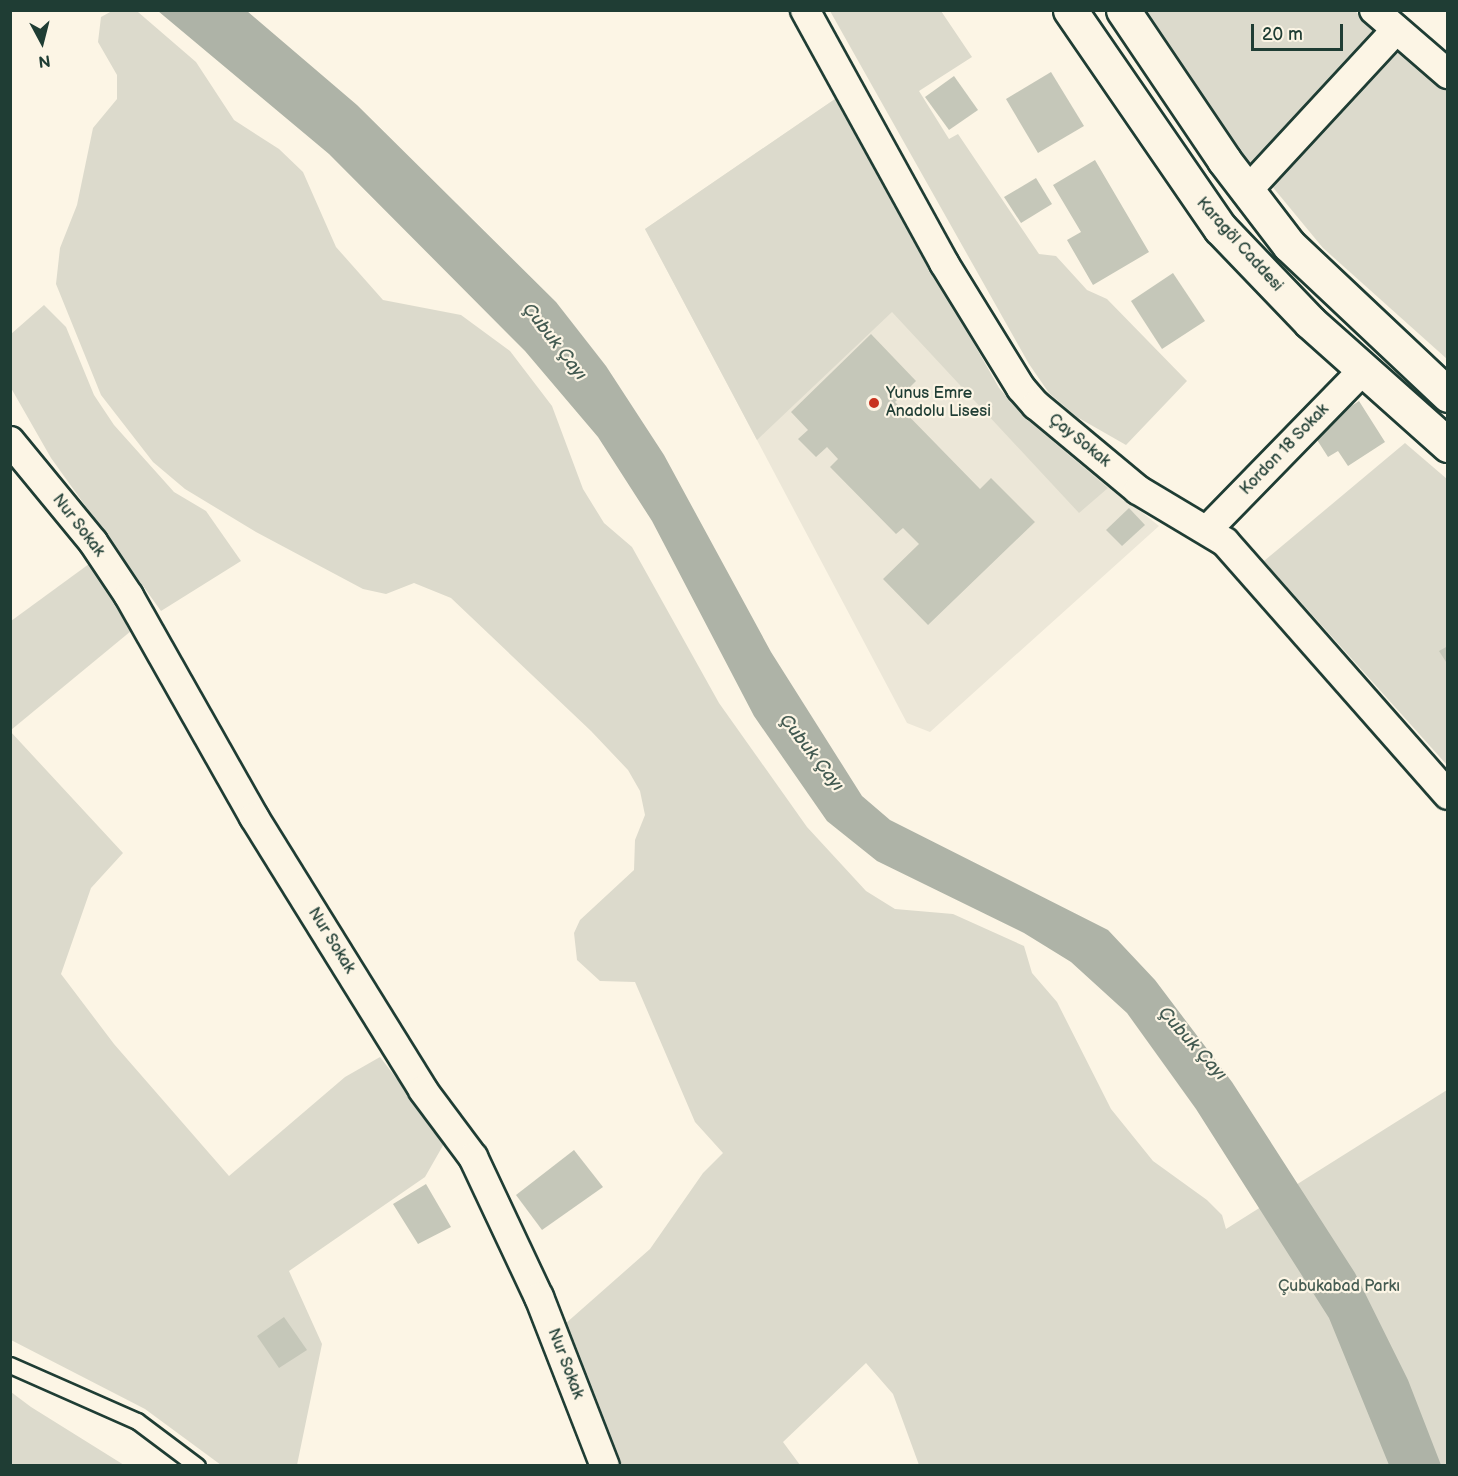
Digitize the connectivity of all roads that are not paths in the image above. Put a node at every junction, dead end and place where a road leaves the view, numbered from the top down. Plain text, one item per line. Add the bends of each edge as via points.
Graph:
1 (804, 10) edge
2 (1070, 10) edge
3 (1123, 10) edge
4 (1374, 10) edge
5 (1396, 30) junction
6 (1448, 74) edge
7 (1246, 192) junction
8 (1362, 371) junction
9 (1448, 396) edge
10 (10, 441) edge
11 (1448, 445) edge
12 (1208, 529) junction
13 (1448, 795) edge
14 (10, 1365) edge
15 (197, 1466) edge
16 (605, 1466) edge

1 - 12 street, Çay Sokak via 944,263 1021,388 1035,405 1138,490
2 - 8 main road, Karagöl Caddesi via 1220,228
3 - 7 main road
4 - 5 street
5 - 6 street
5 - 7 street
7 - 9 main road via 1311,268
8 - 11 main road, Karagöl Caddesi
8 - 12 street, Kordon 18 Sokak
10 - 16 street, Nur Sokak via 93,542 129,596 260,826 423,1090 473,1157 539,1297
12 - 13 street, Çay Sokak via 1247,564
14 - 15 lane via 137,1421

